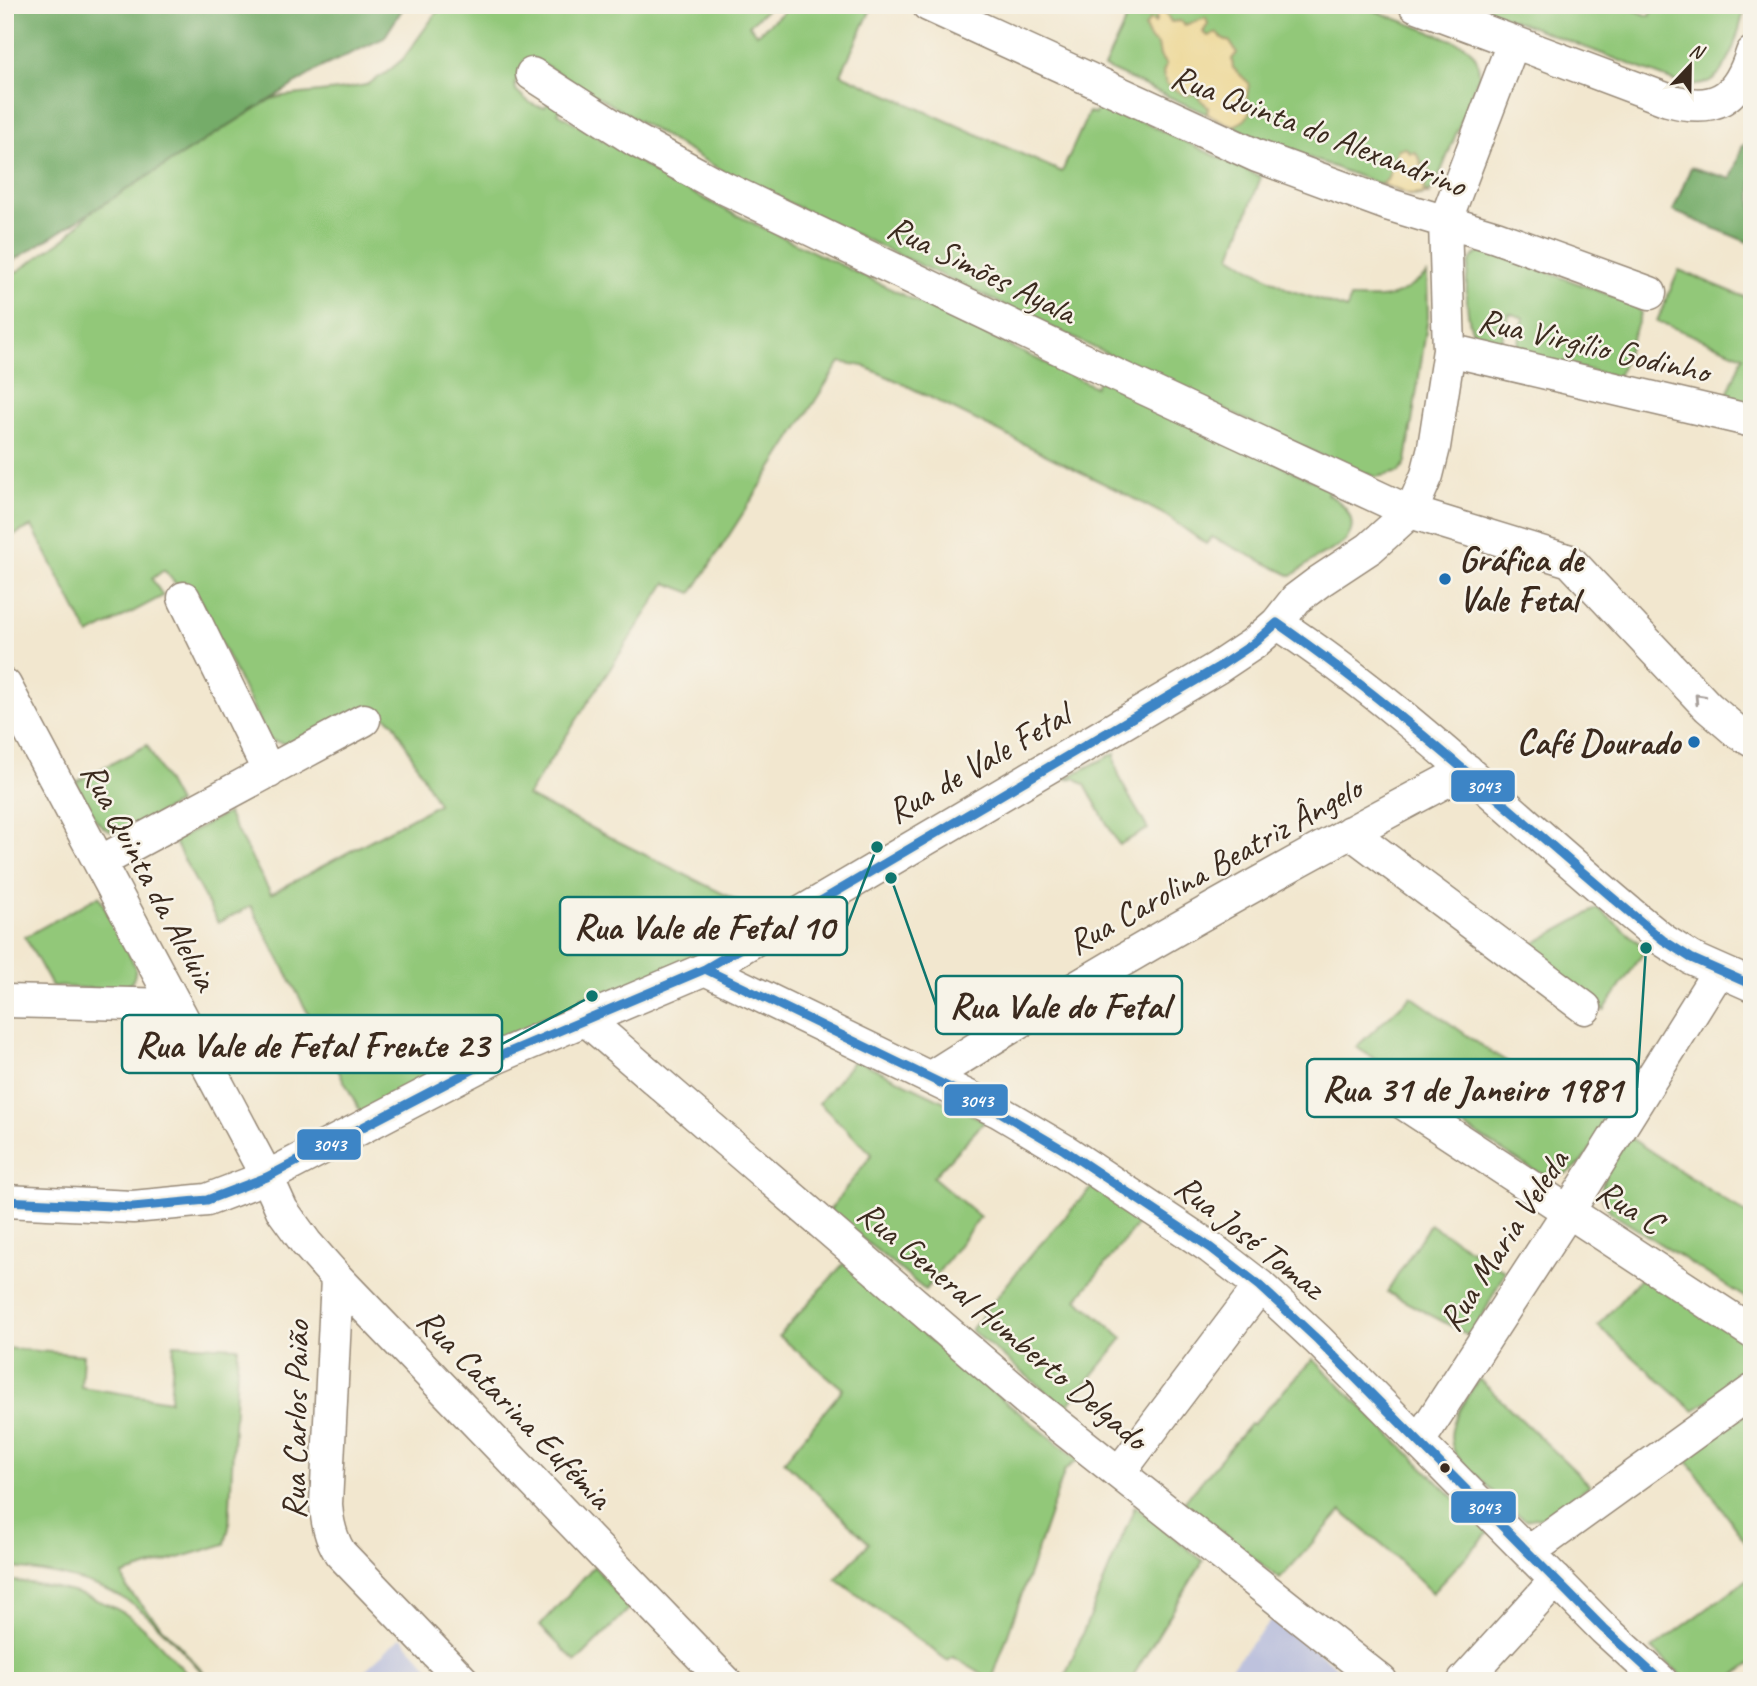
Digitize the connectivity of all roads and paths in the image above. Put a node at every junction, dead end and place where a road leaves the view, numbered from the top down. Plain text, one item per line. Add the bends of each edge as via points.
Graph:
1 (928, 5) edge
2 (1415, 5) edge
3 (1513, 43) junction
4 (1752, 53) edge
5 (533, 74) dead end
6 (1445, 222) junction
7 (1650, 293) dead end
8 (1449, 350) junction
9 (1752, 421) edge
10 (1410, 512) junction
11 (184, 598) dead end
12 (1277, 623) junction
13 (5, 685) edge
14 (365, 720) dead end
15 (1752, 741) edge
16 (1467, 770) junction
17 (269, 772) junction
18 (1350, 832) junction
19 (100, 862) junction
20 (705, 970) junction
21 (1718, 972) junction
22 (1752, 985) edge
23 (5, 1001) edge
24 (174, 1005) junction
25 (1585, 1008) dead end
26 (585, 1019) junction
27 (1362, 1076) dead end
28 (931, 1077) junction
29 (267, 1177) junction
30 (5, 1201) edge
31 (1568, 1212) junction
32 (337, 1278) junction
33 (1260, 1286) junction
34 (1752, 1332) edge
35 (1752, 1391) edge
36 (1419, 1441) junction
37 (1119, 1473) junction
38 (1529, 1552) junction
39 (1556, 1580) junction
40 (463, 1681) edge
41 (725, 1681) edge
42 (1381, 1681) edge
43 (1464, 1681) edge
44 (1661, 1681) edge

1 - 6 street, Rua Quinta do Alexandrino via 1257,156
2 - 3 street
3 - 4 street via 1691,107 1716,104 1735,89
3 - 6 street
5 - 10 street, Rua Simões Ayala via 635,140 716,184
6 - 7 street, Rua Quinta do Alexandrino
6 - 8 street
8 - 9 street, Rua Virgílio Godinho
8 - 10 street via 1429,466
10 - 12 street, Rua de Vale Fetal via 1370,548 1296,600
15 -> 10 street, Rua Simões Ayala via 1708,708 1570,561
11 - 17 street
12 - 16 street
12 - 20 street, Rua de Vale Fetal via 1217,668
13 - 19 street, Rua Quinta da Aleluia
14 - 17 street
16 - 18 street, Rua Carolina Beatriz Ângelo
16 - 21 street via 1637,919
17 - 19 street
18 - 25 street
18 - 28 street, Rua Carolina Beatriz Ângelo via 1040,1008
19 - 24 street, Rua Quinta da Aleluia
20 - 26 street, Rua de Vale Fetal
20 - 28 street, Rua José Tomaz
21 - 22 street
21 - 31 street, Rua Maria Veleda
23 - 24 street
24 - 29 street, Rua Quinta da Aleluia
26 - 29 street, Rua de Vale Fetal via 495,1058
26 - 37 street, Rua General Humberto Delgado via 1028,1401
27 - 31 street, Rua C
28 - 33 street, Rua José Tomaz via 1064,1150
29 - 30 street, Rua de Vale Fetal via 207,1200 133,1207
29 - 32 street, Rua Catarina Eufémia via 282,1210
31 - 34 street, Rua C
31 - 36 street, Rua Maria Veleda
32 - 40 street, Rua Carlos Paião via 326,1504 332,1539
32 - 41 street, Rua Catarina Eufémia
33 - 36 street, Rua José Tomaz
33 - 37 street
35 - 38 street
36 - 38 street, Rua José Tomaz
37 - 42 street, Rua General Humberto Delgado
38 - 39 street, Rua José Tomaz
39 - 43 street
39 - 44 street, Rua José Tomaz

